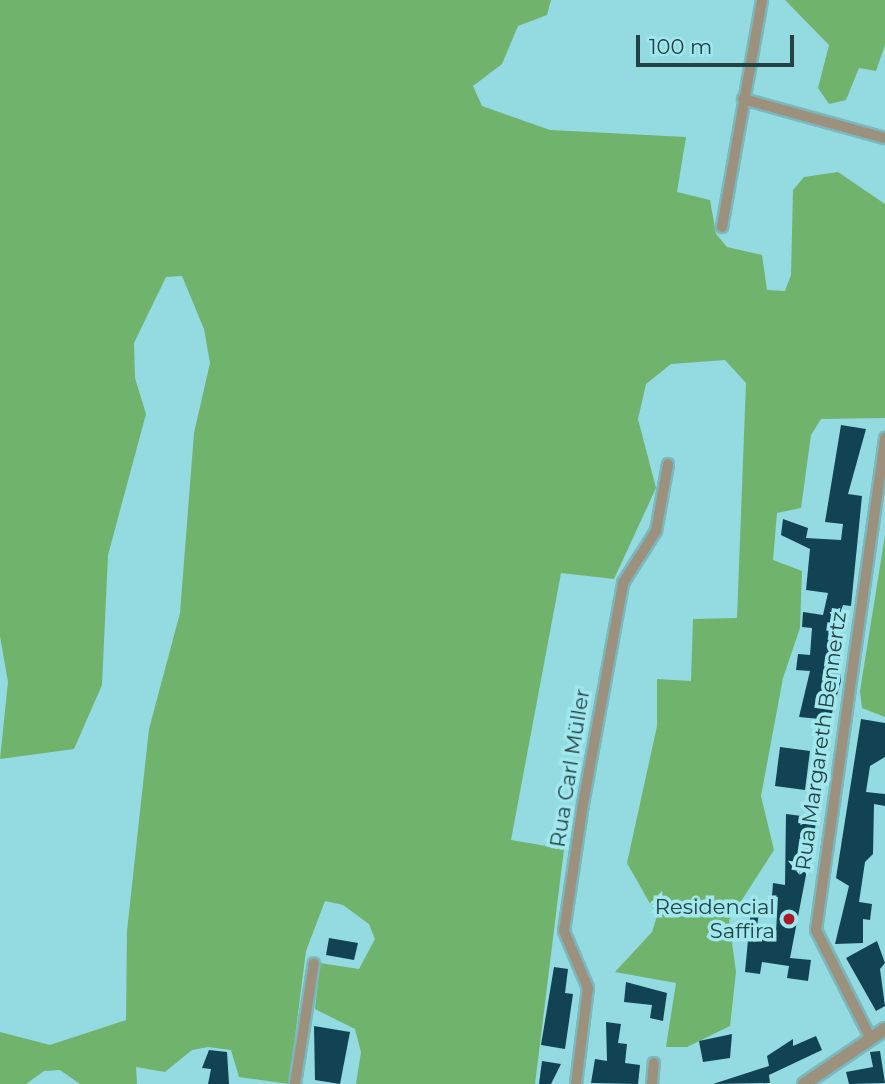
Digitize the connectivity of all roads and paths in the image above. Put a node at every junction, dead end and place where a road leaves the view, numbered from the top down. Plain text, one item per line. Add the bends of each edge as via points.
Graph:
1 (762, 0) edge
2 (743, 99) junction
3 (885, 138) edge
4 (722, 227) dead end
5 (885, 438) edge
6 (668, 464) dead end
7 (314, 963) dead end
8 (885, 1029) edge
9 (871, 1039) junction
10 (654, 1063) dead end
11 (810, 1082) edge
12 (295, 1084) edge
13 (576, 1084) edge
14 (652, 1084) edge

1 - 2 street
2 - 3 street
2 - 4 street
5 - 9 street, Rua Margareth Bennertz via 816,930
6 - 13 street, Rua Carl Müller via 656,531 623,583 569,893 567,952 588,988
7 - 12 street
8 - 9 street
9 - 11 street
10 - 14 street

